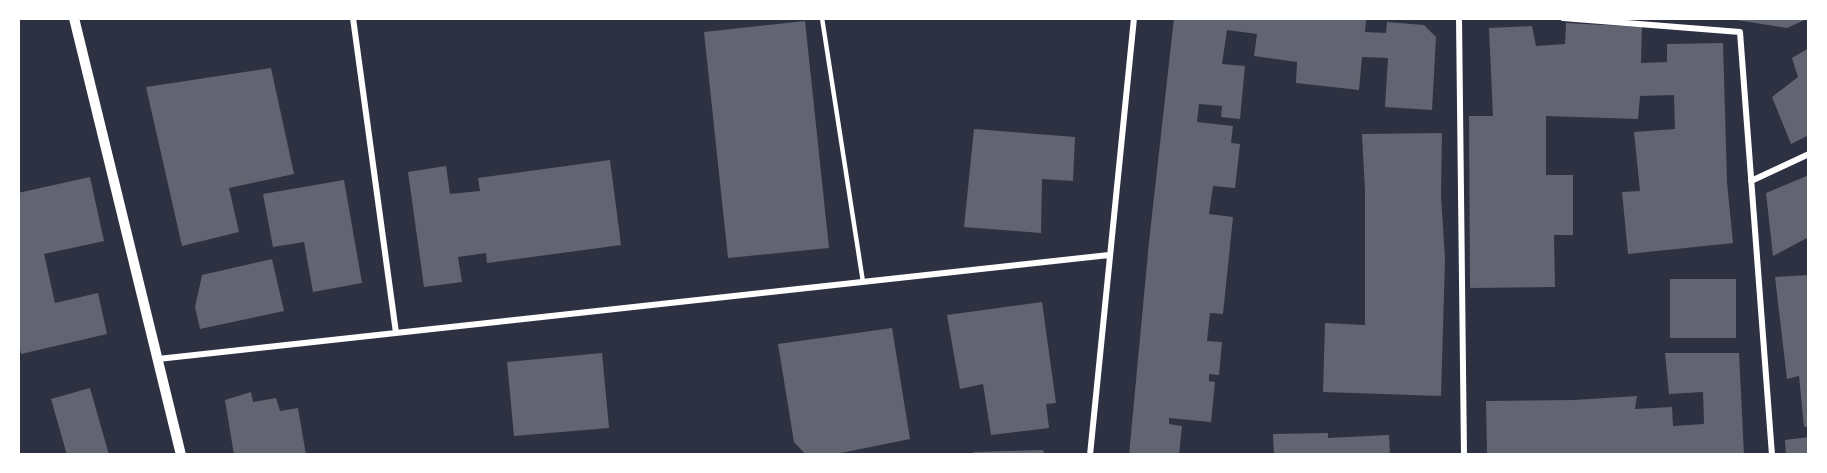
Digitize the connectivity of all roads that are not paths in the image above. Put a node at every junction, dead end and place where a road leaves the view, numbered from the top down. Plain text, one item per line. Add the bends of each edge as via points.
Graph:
1 (74, 18) edge
2 (353, 18) edge
3 (822, 18) edge
4 (1134, 18) edge
5 (1459, 18) edge
6 (1563, 18) edge
7 (1809, 154) edge
8 (1751, 181) junction
9 (1109, 255) junction
10 (863, 282) junction
11 (396, 333) junction
12 (158, 359) junction
13 (182, 455) edge
14 (1090, 455) edge
15 (1464, 455) edge
16 (1772, 455) edge

1 - 12 street
2 - 11 street
3 - 10 lane
4 - 9 street
5 - 15 street
6 - 8 street via 1740,32
7 - 8 street
8 - 16 street
9 - 10 street
9 - 14 street
10 - 11 street
11 - 12 street
12 - 13 street

